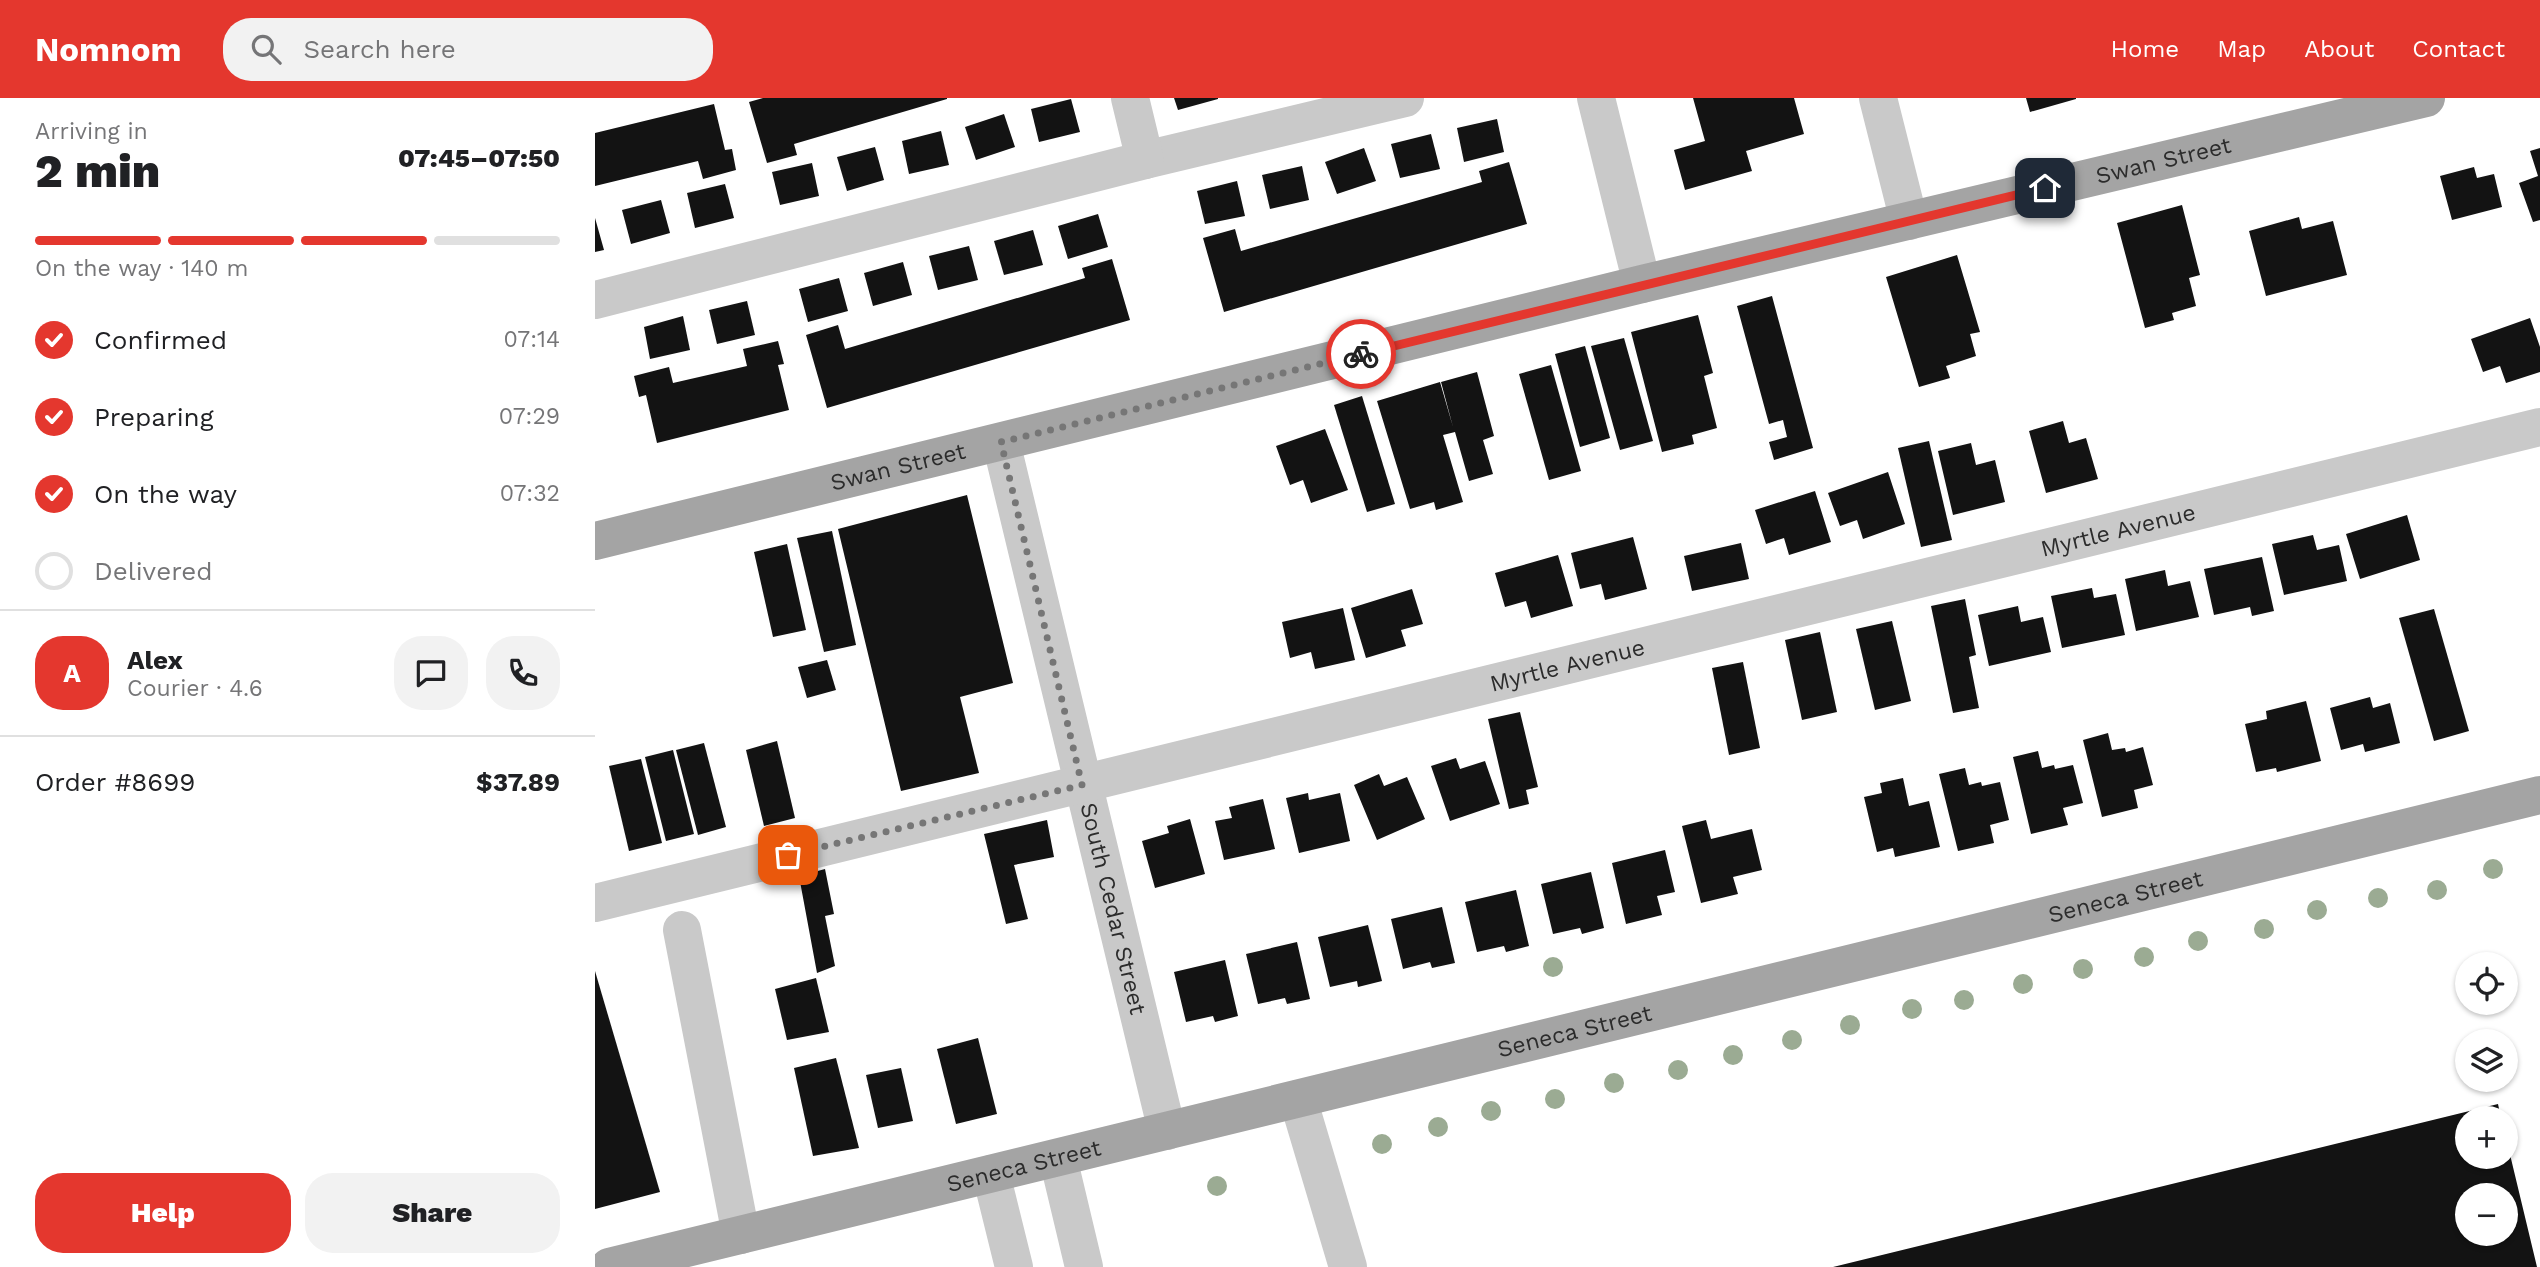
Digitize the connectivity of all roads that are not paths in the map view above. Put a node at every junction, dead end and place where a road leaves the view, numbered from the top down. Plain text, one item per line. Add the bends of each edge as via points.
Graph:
1 (1130, 98) edge
2 (1405, 98) edge
3 (1596, 98) edge
4 (1878, 98) edge
5 (2426, 98) edge
6 (1145, 160) junction
7 (1909, 221) junction
8 (1643, 285) junction
9 (595, 300) edge
10 (2540, 427) edge
11 (1001, 442) junction
12 (595, 541) edge
13 (1082, 785) junction
14 (2540, 794) edge
15 (595, 903) edge
16 (682, 930) dead end
17 (1298, 1099) junction
18 (1167, 1131) junction
19 (1058, 1158) junction
20 (991, 1174) junction
21 (741, 1235) junction
22 (609, 1267) edge
23 (1014, 1267) edge
24 (1084, 1267) edge
25 (1348, 1267) edge

1 - 6 street
2 - 6 street
3 - 8 street
4 - 7 street
5 - 7 main road, Swan Street
6 - 9 street
7 - 8 main road, Swan Street
8 - 11 main road, Swan Street
10 - 13 street, Myrtle Avenue
11 - 12 main road, Swan Street
11 - 13 street, South Cedar Street
13 - 15 street, Myrtle Avenue
13 - 18 street, South Cedar Street
14 - 17 main road, Seneca Street
16 - 21 street
17 - 18 main road, Seneca Street
17 - 25 street
18 - 19 main road, Seneca Street
19 - 20 main road, Seneca Street
19 - 24 street
20 - 21 main road, Seneca Street
20 - 23 street
21 - 22 main road, Seneca Street

